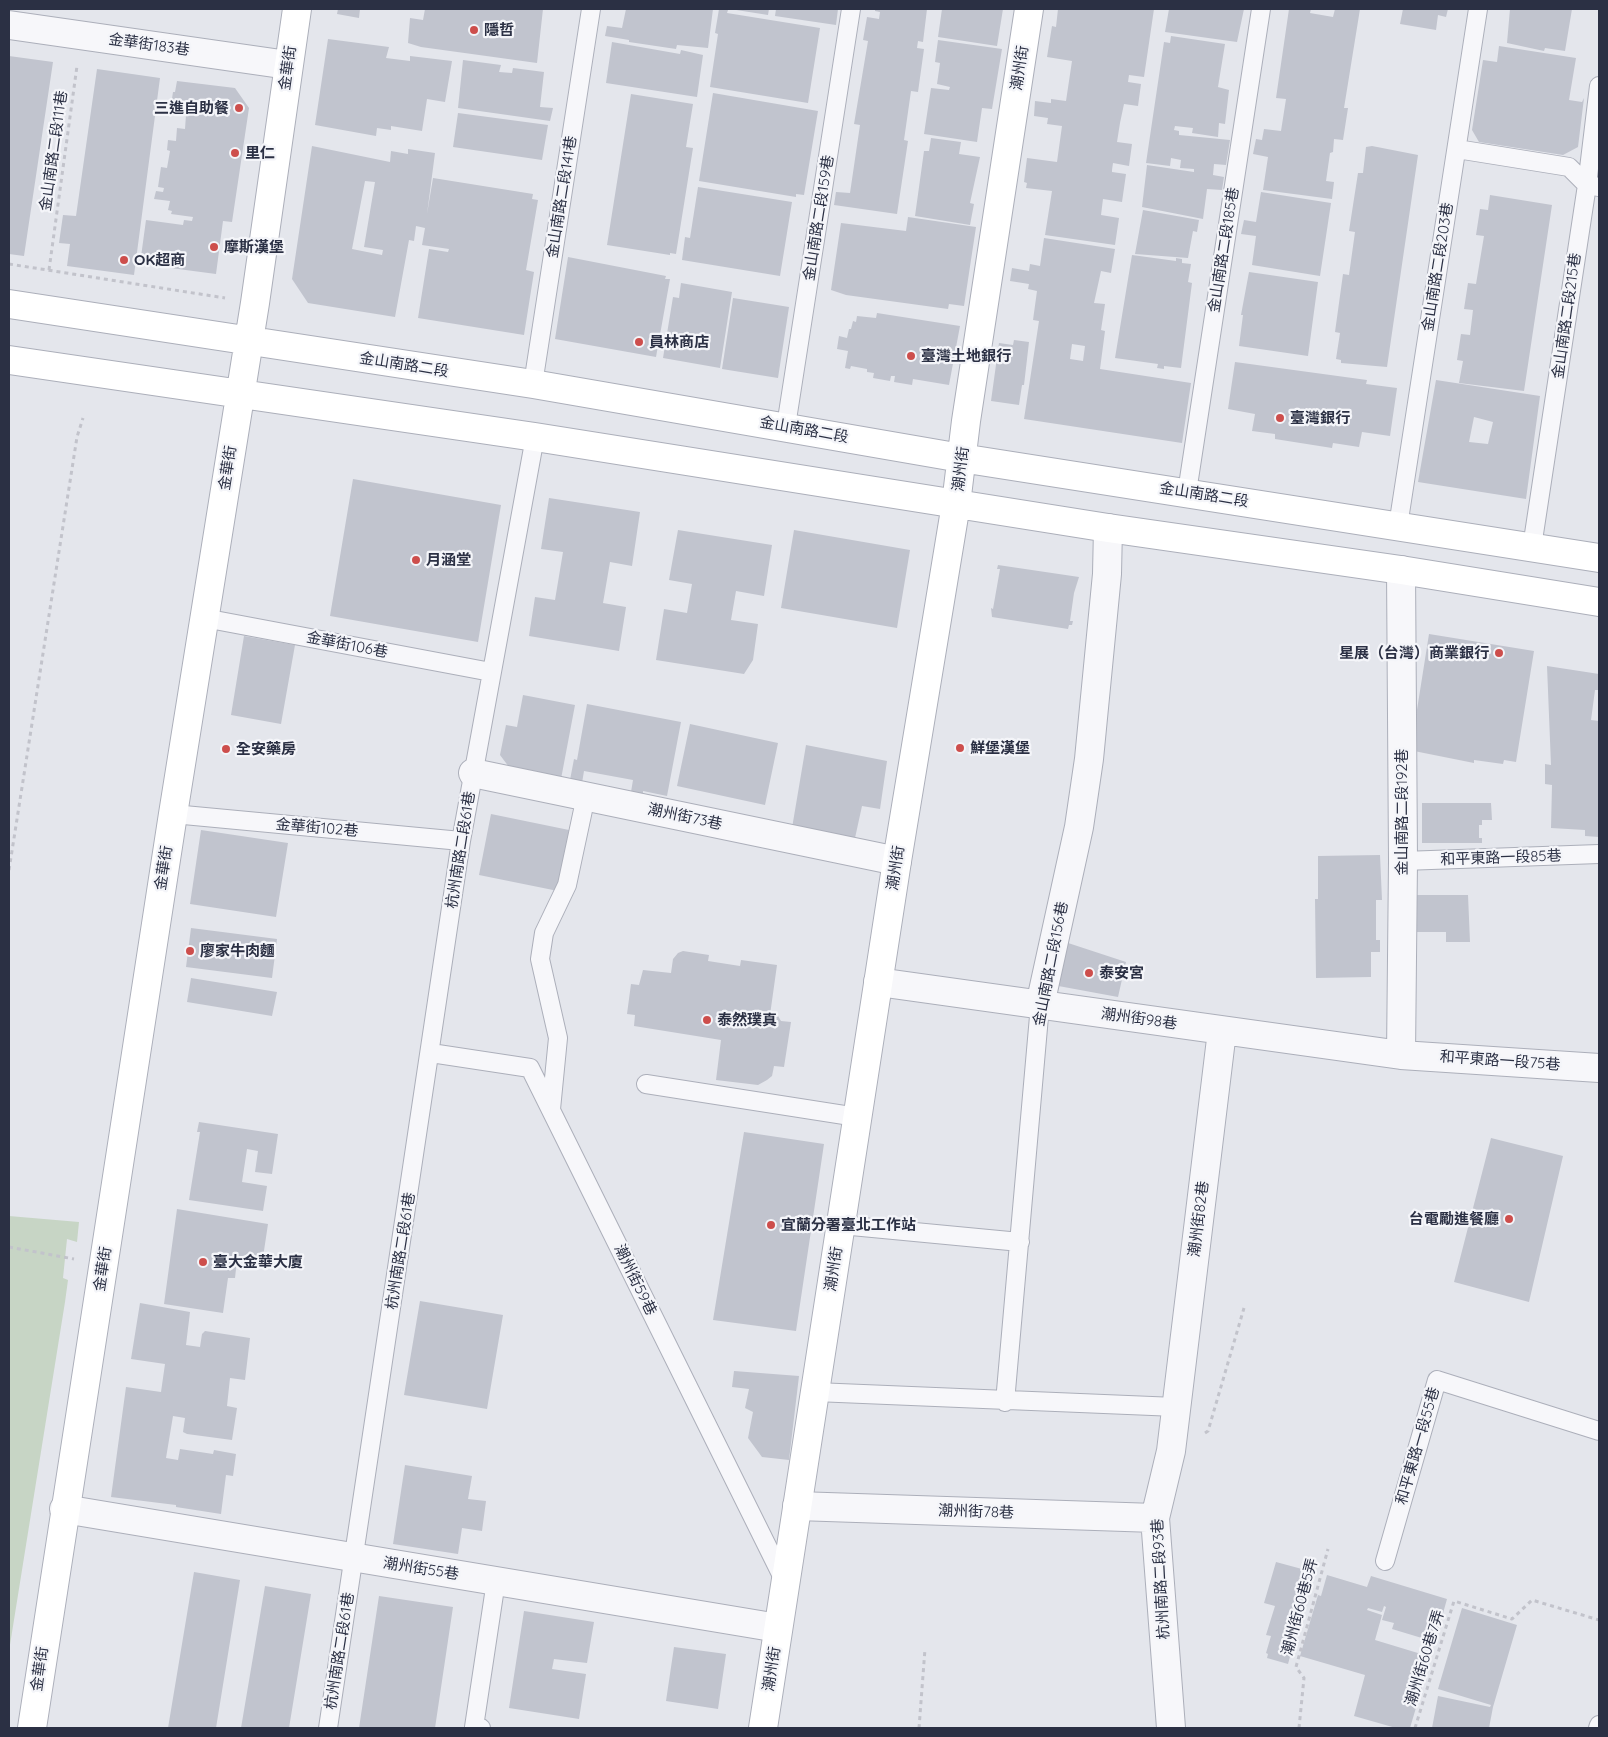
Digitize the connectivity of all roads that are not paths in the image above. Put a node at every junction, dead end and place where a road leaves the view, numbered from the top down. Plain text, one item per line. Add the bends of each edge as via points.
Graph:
1 (297, 9) edge
2 (591, 9) edge
3 (851, 9) edge
4 (1028, 9) edge
5 (1261, 9) edge
6 (1478, 9) edge
7 (9, 25) edge
8 (288, 65) junction
9 (1599, 86) edge
10 (1457, 149) junction
11 (1593, 186) edge
12 (9, 304) edge
13 (248, 341) junction
14 (9, 360) edge
15 (533, 384) junction
16 (239, 394) junction
17 (786, 426) junction
18 (535, 437) junction
19 (963, 458) junction
20 (1186, 492) junction
21 (956, 504) junction
22 (1398, 526) junction
23 (1108, 528) junction
24 (1532, 547) junction
25 (1599, 558) edge
26 (1401, 570) junction
27 (1599, 602) edge
28 (204, 618) junction
29 (491, 672) junction
30 (473, 773) junction
31 (586, 796) junction
32 (173, 814) junction
33 (461, 841) junction
34 (1599, 854) edge
35 (897, 861) junction
36 (1403, 861) junction
37 (878, 982) junction
38 (1040, 1004) junction
39 (1222, 1031) junction
40 (431, 1053) junction
41 (1401, 1055) junction
42 (1599, 1068) edge
43 (646, 1084) dead end
44 (551, 1110) junction
45 (857, 1117) junction
46 (841, 1225) junction
47 (1020, 1242) junction
48 (814, 1392) junction
49 (1005, 1402) junction
50 (1176, 1407) junction
51 (1599, 1431) edge
52 (1171, 1451) joint
53 (797, 1506) junction
54 (64, 1509) junction
55 (1155, 1518) junction
56 (354, 1558) junction
57 (1384, 1561) dead end
58 (496, 1581) junction
59 (786, 1582) junction
60 (778, 1628) junction
61 (32, 1728) edge
62 (328, 1728) edge
63 (481, 1728) edge
64 (762, 1728) edge
65 (1171, 1728) edge

1 - 8 street, 金華街
2 - 15 lane, 金山南路二段141巷
3 - 17 lane, 金山南路二段159巷
4 - 19 street, 潮州街
5 - 20 lane, 金山南路二段185巷
6 - 10 lane, 金山南路二段203巷
7 - 8 street, 金華街183巷
8 - 13 street, 金華街
9 - 11 lane, 金山南路二段215巷
10 - 11 lane via 1569,167
10 - 22 lane, 金山南路二段203巷
11 - 24 lane, 金山南路二段215巷
12 - 13 street, 金山南路二段
13 - 15 street, 金山南路二段
13 - 16 street, 金華街
14 - 16 street
15 - 17 street, 金山南路二段
16 - 18 street
16 - 28 street, 金華街
17 - 19 street, 金山南路二段
18 - 21 street
18 - 29 lane, 杭州南路二段61巷
19 - 20 street, 金山南路二段
19 - 21 street, 潮州街
20 - 22 street, 金山南路二段
21 - 23 street
21 - 35 street, 潮州街
22 - 24 street, 金山南路二段
23 - 26 street
23 - 38 street, 金山南路二段156巷 via 1106,584 1079,827
24 - 25 street, 金山南路二段
26 - 27 street
26 - 36 street, 金山南路二段192巷
28 - 29 lane, 金華街106巷
28 - 32 street, 金華街
29 - 30 lane, 杭州南路二段61巷
30 - 31 street, 潮州街73巷
30 - 33 lane, 杭州南路二段61巷
31 - 35 street, 潮州街73巷
31 - 44 lane via 566,885 544,933 540,959 558,1038
32 - 33 lane, 金華街102巷
32 - 54 street, 金華街
33 - 40 lane, 杭州南路二段61巷
34 - 36 lane, 和平東路一段85巷
35 - 37 street, 潮州街
36 - 41 street, 金山南路二段192巷
37 - 38 street, 潮州街98巷
37 - 45 street, 潮州街
38 - 39 street, 潮州街98巷
38 - 47 lane, 金山南路二段156巷
39 - 41 street, 潮州街98巷
39 - 50 street, 潮州街82巷
40 - 44 lane, 潮州街59巷 via 530,1068
40 - 56 lane, 杭州南路二段61巷
41 - 42 street, 和平東路一段75巷
43 - 45 lane
44 - 59 lane, 潮州街59巷
45 - 46 street, 潮州街
46 - 47 lane
46 - 48 street, 潮州街
47 - 49 lane, 金山南路二段156巷
48 - 49 lane
48 - 53 street, 潮州街
49 - 50 lane
50 - 52 street, 潮州街82巷
51 - 57 lane, 和平東路一段55巷 via 1437,1380
52 - 55 street, 杭州南路二段93巷
53 - 55 street, 潮州街78巷
53 - 59 street, 潮州街
54 - 56 street, 潮州街55巷
54 - 61 street, 金華街
55 - 65 street, 杭州南路二段93巷
56 - 58 street, 潮州街55巷
56 - 62 lane, 杭州南路二段61巷
58 - 60 street, 潮州街55巷
58 - 63 lane via 474,1727
59 - 60 street, 潮州街
60 - 64 street, 潮州街

